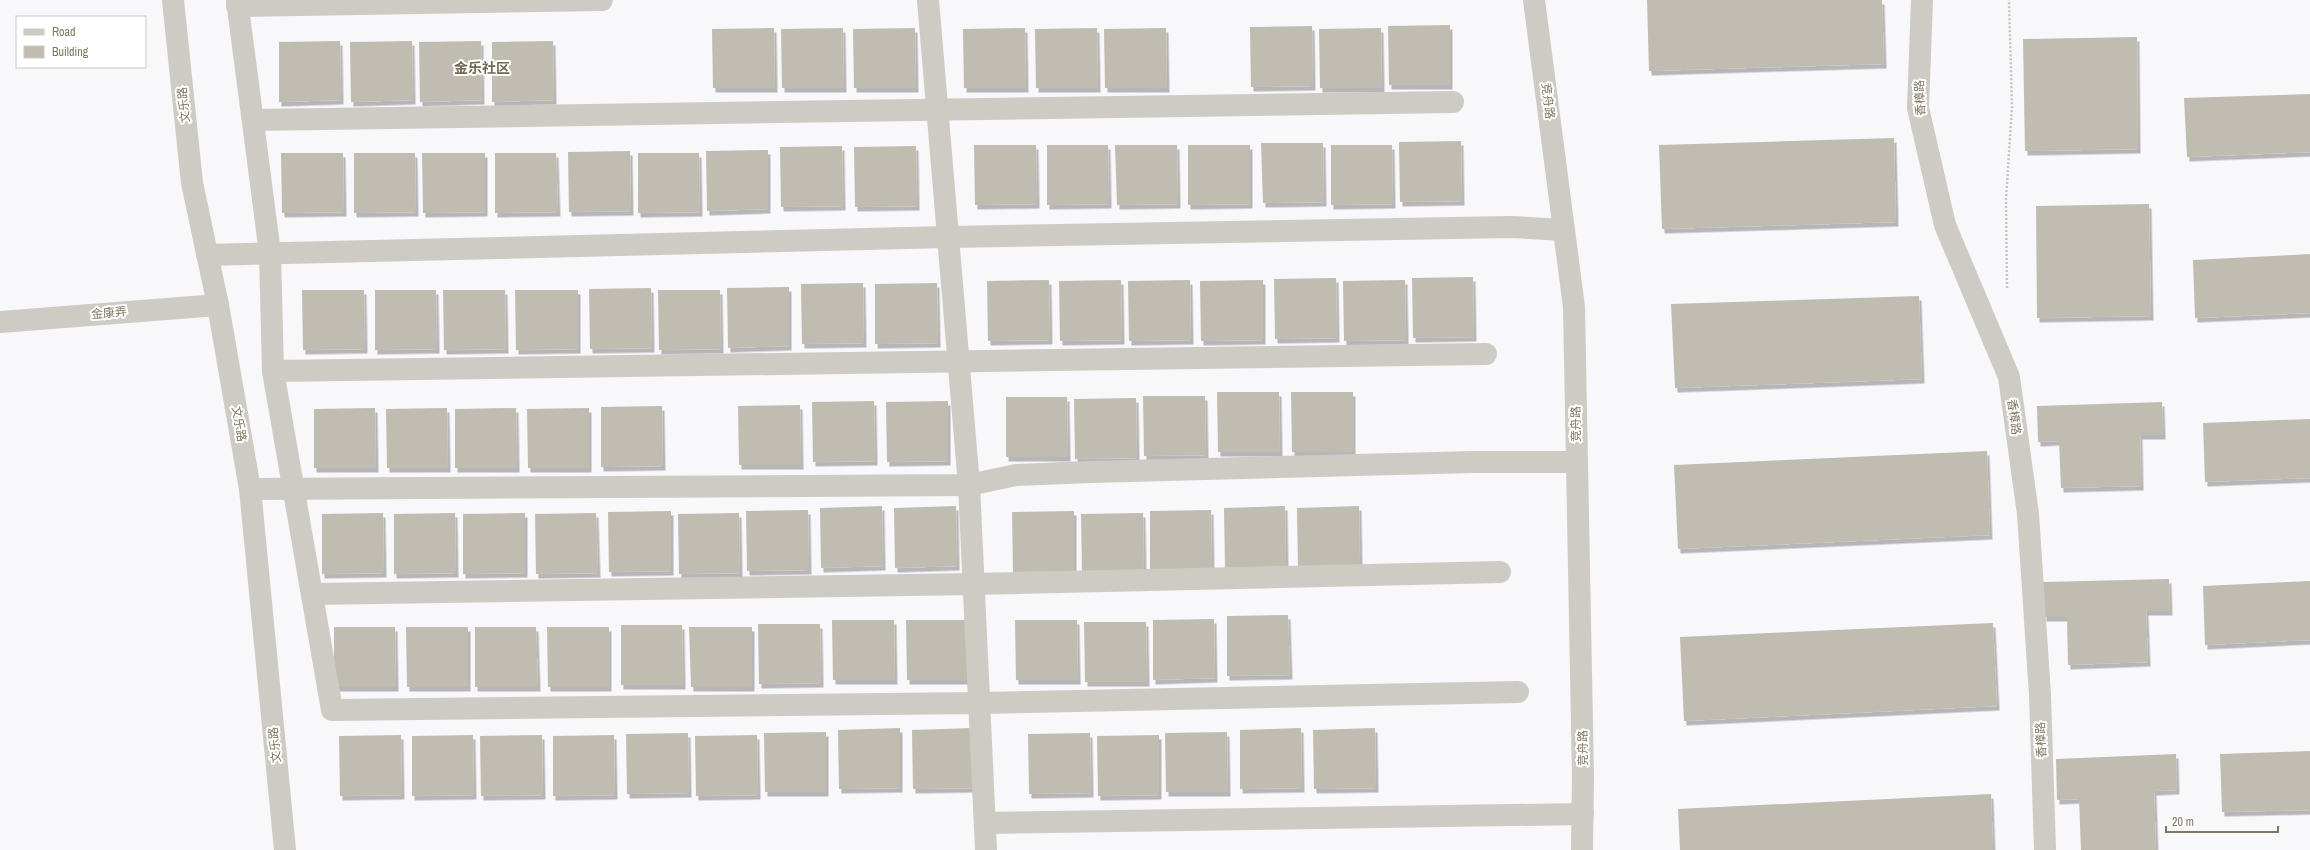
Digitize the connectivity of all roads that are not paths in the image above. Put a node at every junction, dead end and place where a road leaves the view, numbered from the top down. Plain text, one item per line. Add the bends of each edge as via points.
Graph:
1 (173, 0) edge
2 (602, 0) edge
3 (928, 0) edge
4 (1534, 0) edge
5 (1922, 0) edge
6 (237, 3) edge
7 (1453, 102) dead end
8 (938, 110) junction
9 (253, 120) junction
10 (1564, 230) junction
11 (948, 237) junction
12 (270, 253) junction
13 (207, 255) junction
14 (218, 305) junction
15 (0, 322) edge
16 (1486, 354) dead end
17 (959, 360) junction
18 (273, 371) junction
19 (1577, 462) junction
20 (970, 485) junction
21 (294, 488) junction
22 (250, 489) junction
23 (1500, 572) dead end
24 (974, 584) junction
25 (312, 594) junction
26 (1518, 692) dead end
27 (980, 703) junction
28 (1583, 814) junction
29 (985, 823) junction
30 (285, 850) edge
31 (986, 850) edge
32 (1582, 850) edge
33 (2045, 850) edge

1 - 13 street, 文乐路 via 192,183
2 - 6 street
3 - 8 street
4 - 10 street, 竞舟路
5 - 33 street, 香樟路 via 1918,108 1945,225 2009,377 2028,514 2040,695
6 - 9 street
7 - 8 street
8 - 9 street
8 - 11 street
9 - 12 street
10 - 11 street via 1511,227
10 - 19 street, 竞舟路 via 1574,307
11 - 12 street
11 - 17 street
12 - 13 street
12 - 18 street
13 - 14 street, 文乐路
14 - 15 street, 金康弄
14 - 22 street, 文乐路
16 - 17 street
17 - 18 street
17 - 20 street
18 - 21 street
19 - 20 street via 1091,472 1016,475
19 - 28 street, 竞舟路
20 - 21 street
20 - 24 street
21 - 22 street
21 - 25 street
22 - 30 street, 文乐路
23 - 24 street
24 - 25 street
24 - 27 street
25 - 27 street via 332,710
26 - 27 street
27 - 29 street
28 - 29 street
28 - 32 street, 竞舟路
29 - 31 street

